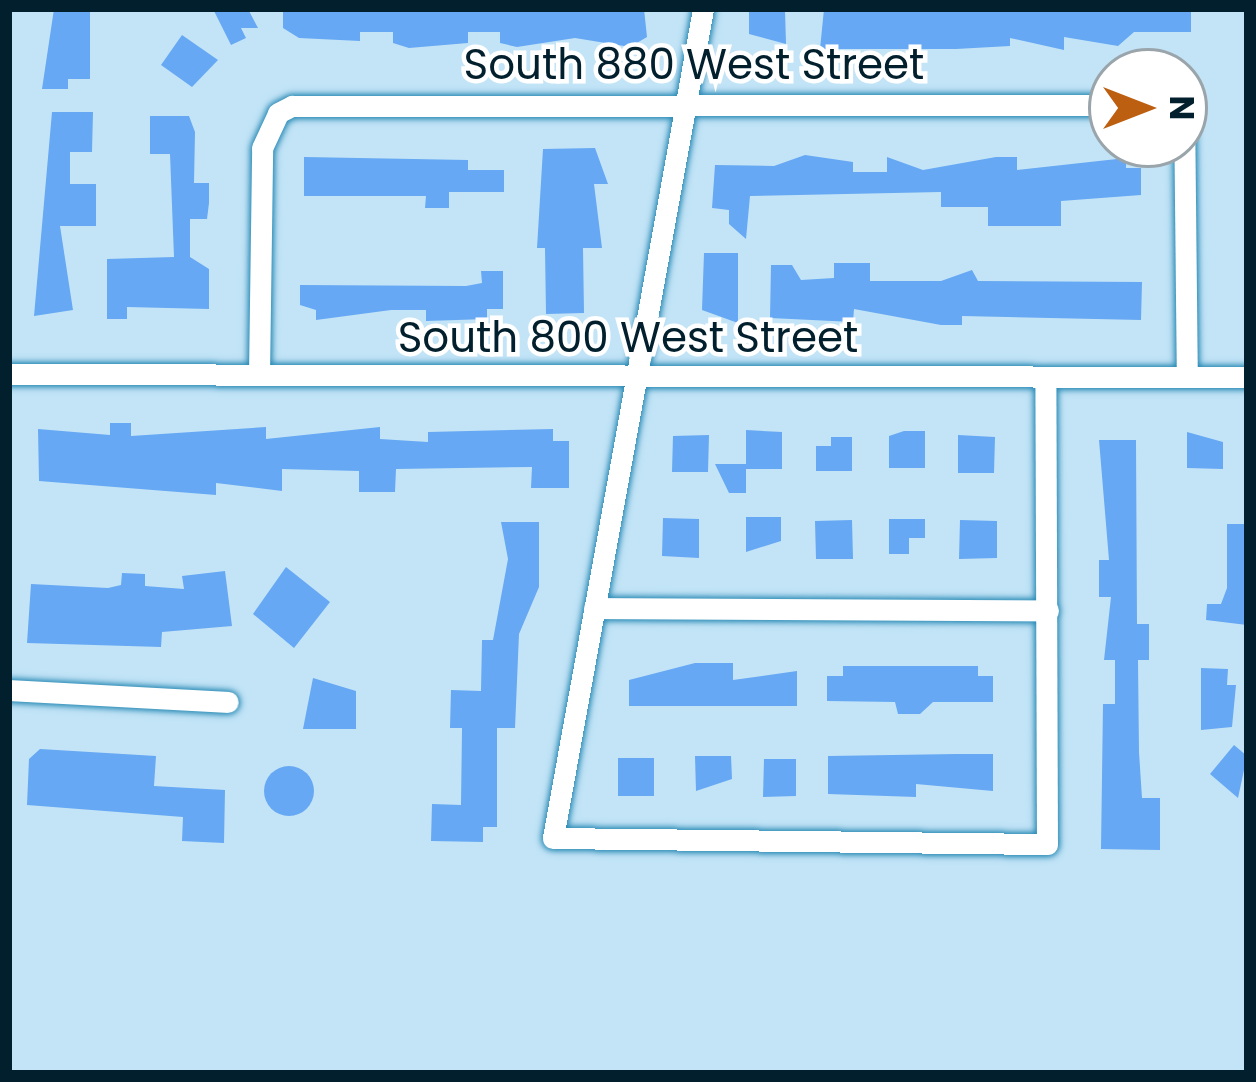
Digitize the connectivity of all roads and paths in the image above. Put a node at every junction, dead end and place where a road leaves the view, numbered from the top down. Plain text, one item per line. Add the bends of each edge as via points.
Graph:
1 (704, 9) edge
2 (1088, 105) edge
3 (686, 106) junction
4 (1185, 168) edge
5 (9, 374) edge
6 (259, 376) junction
7 (1187, 376) junction
8 (637, 377) junction
9 (1247, 377) edge
10 (1046, 379) junction
11 (594, 608) junction
12 (1048, 610) junction
13 (9, 690) edge
14 (228, 702) dead end

1 - 3 street
2 - 3 street, South 880 West Street
3 - 6 street, South 880 West Street via 312,102 278,113 262,148
3 - 8 street
4 - 7 street
5 - 6 street, South 800 West Street
6 - 8 street, South 800 West Street
7 - 9 street, South 800 West Street
7 - 10 street, South 800 West Street
8 - 10 street, South 800 West Street
8 - 11 street
10 - 12 street
11 - 12 street
11 - 12 street via 553,838 1047,844
13 - 14 street

